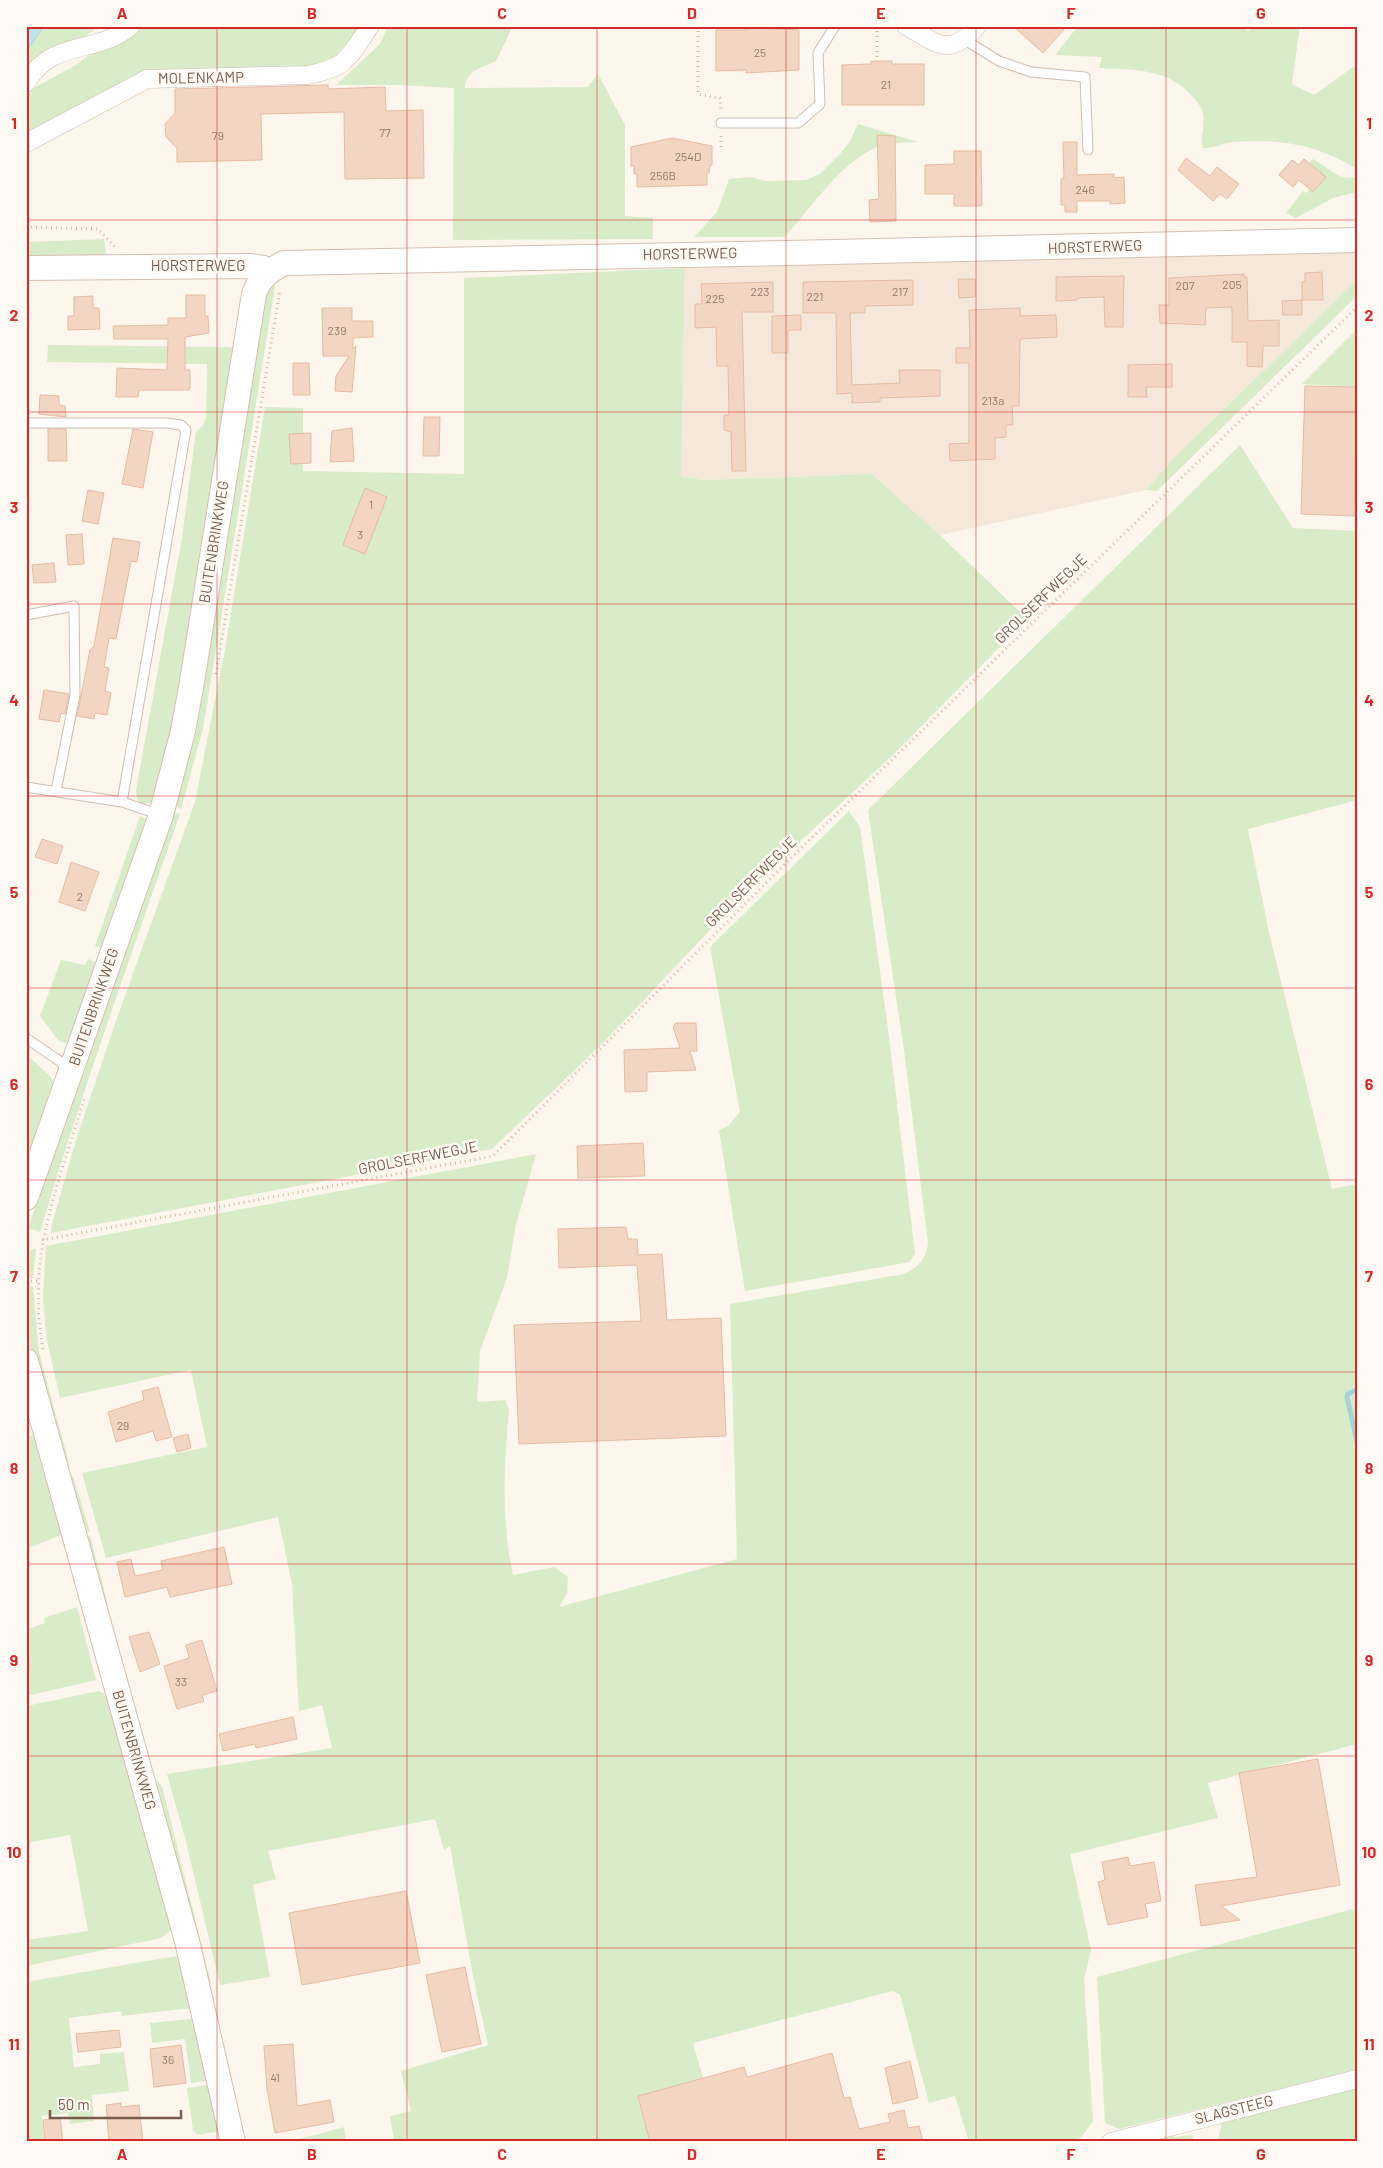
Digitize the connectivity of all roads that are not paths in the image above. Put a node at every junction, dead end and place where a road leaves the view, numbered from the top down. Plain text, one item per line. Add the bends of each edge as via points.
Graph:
1 (131, 26) edge
2 (370, 26) edge
3 (835, 26) edge
4 (906, 26) edge
5 (977, 26) edge
6 (965, 40) junction
7 (26, 83) edge
8 (721, 123) road end
9 (26, 143) edge
10 (1088, 150) dead end
11 (1357, 240) edge
12 (26, 268) edge
13 (269, 271) junction
14 (26, 423) edge
15 (26, 615) edge
16 (26, 788) edge
17 (56, 791) junction
18 (122, 802) junction
19 (161, 815) junction
20 (26, 1038) edge
21 (72, 1070) junction
22 (26, 1198) edge
23 (26, 1361) edge
24 (1357, 2079) edge
25 (233, 2142) edge
26 (1111, 2142) edge

1 - 7 street via 94,46 59,52 46,59
2 - 9 street, MOLENKAMP via 348,59 332,70 308,75 147,79
3 - 8 lane via 818,54 820,104 798,123
4 - 6 street via 945,46
5 - 6 street
6 - 10 lane via 999,61 1031,72 1085,77
11 - 13 main road, HORSTERWEG via 284,264
12 - 13 main road, HORSTERWEG via 251,266
13 - 19 main road, BUITENBRINKWEG via 261,278 254,294 192,682
14 - 18 lane via 181,424 186,430
15 - 17 lane via 74,606 75,695
16 - 17 lane
17 - 18 lane
18 - 19 lane
19 - 21 main road, BUITENBRINKWEG
20 - 21 lane
21 - 22 main road, BUITENBRINKWEG
23 - 25 main road, BUITENBRINKWEG via 188,1941
24 - 26 street, SLAGSTEEG

